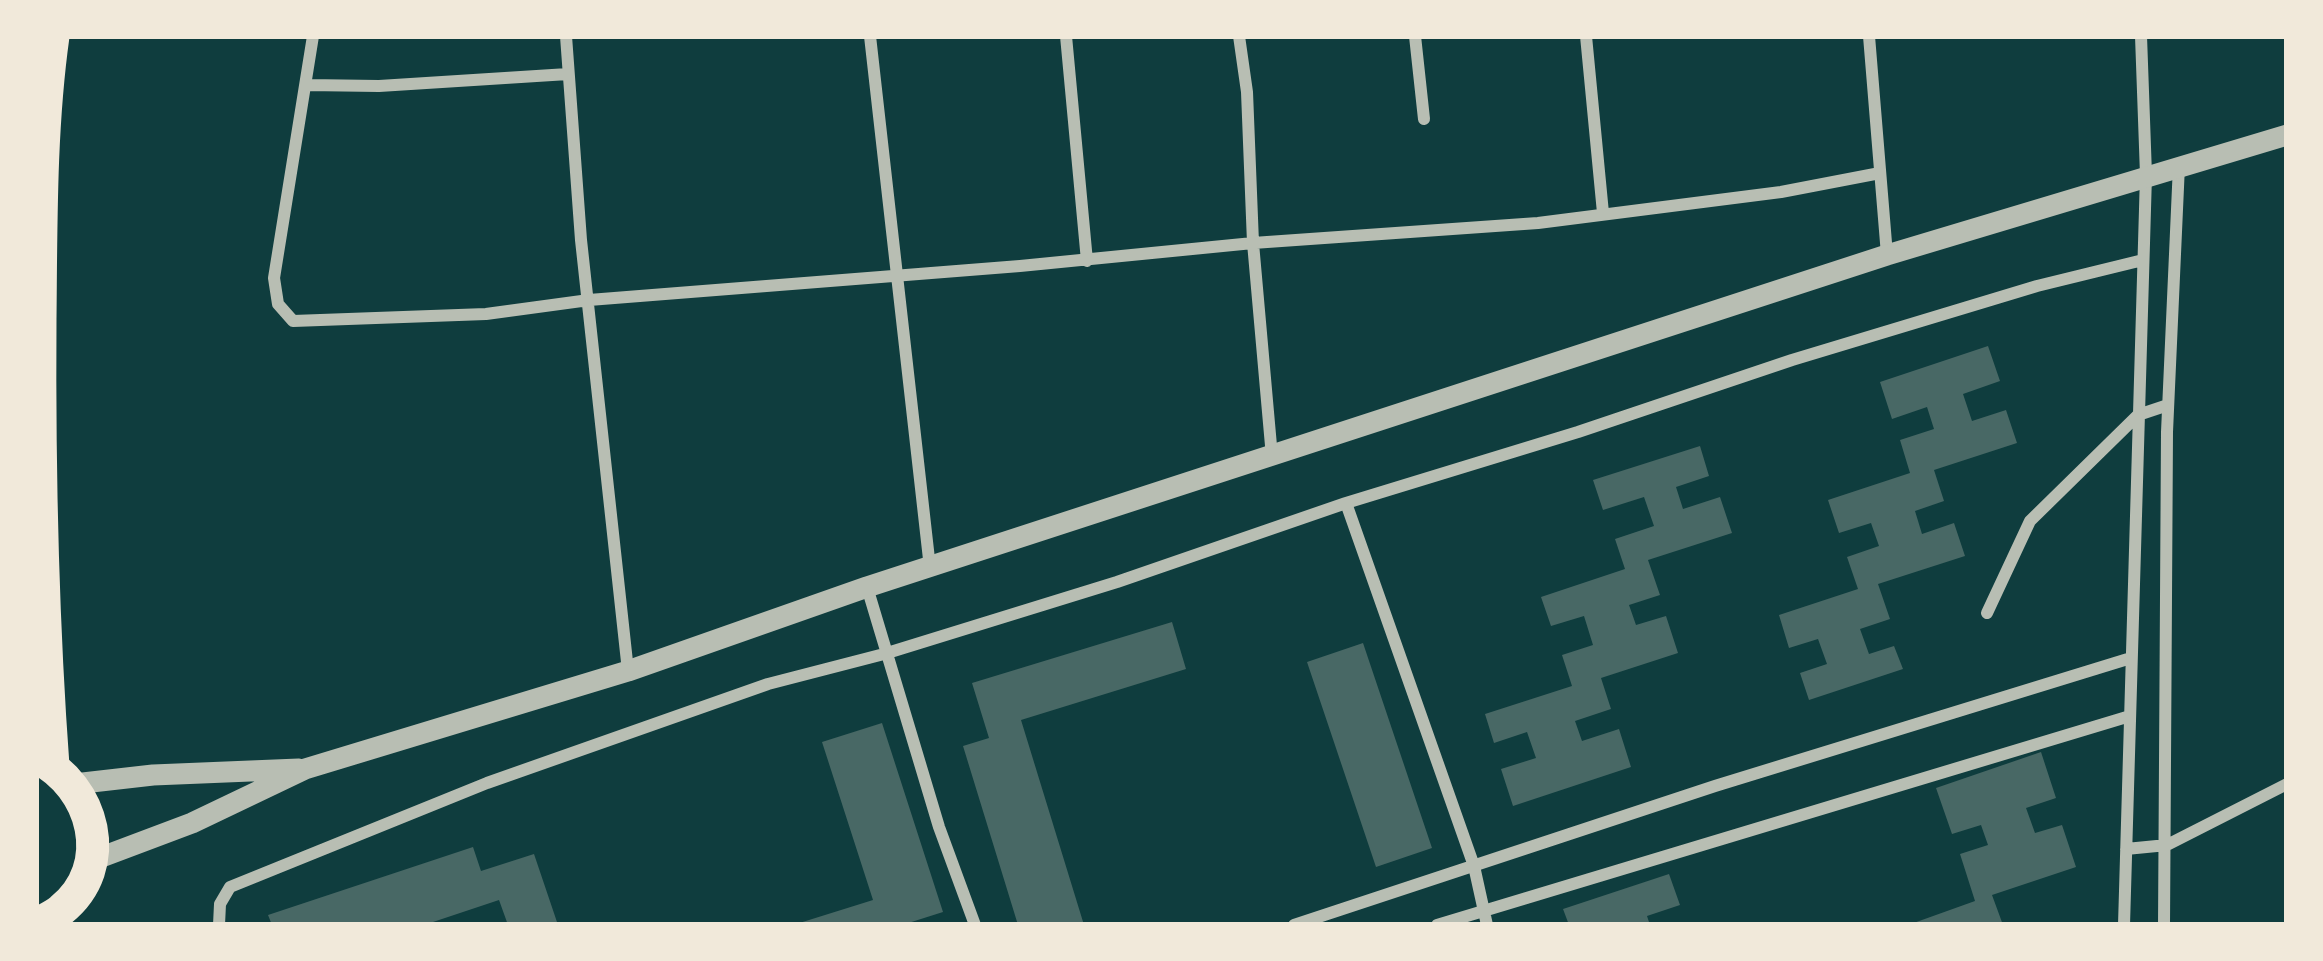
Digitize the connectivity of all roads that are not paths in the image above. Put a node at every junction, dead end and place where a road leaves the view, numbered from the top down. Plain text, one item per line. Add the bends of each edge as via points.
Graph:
1 (53, 36) edge
2 (313, 36) edge
3 (566, 36) edge
4 (870, 36) edge
5 (1066, 36) edge
6 (1239, 36) edge
7 (1415, 36) edge
8 (1586, 36) edge
9 (1869, 36) edge
10 (2141, 36) edge
11 (568, 74) junction
12 (307, 85) junction
13 (1424, 119) dead end
14 (2287, 135) edge
15 (2179, 165) junction
16 (1880, 173) junction
17 (2146, 175) junction
18 (1603, 213) junction
19 (1253, 243) junction
20 (1886, 256) junction
21 (2143, 260) junction
22 (1087, 261) junction
23 (899, 274) junction
24 (589, 300) junction
25 (2168, 405) junction
26 (2138, 415) junction
27 (1272, 457) junction
28 (1346, 503) junction
29 (930, 568) junction
30 (867, 587) junction
31 (1987, 613) dead end
32 (884, 654) junction
33 (2131, 658) junction
34 (628, 671) junction
35 (2130, 716) junction
36 (305, 769) junction
37 (54, 770) edge
38 (2287, 784) edge
39 (2167, 845) junction
40 (2126, 849) junction
41 (1474, 866) junction
42 (86, 874) junction
43 (1485, 918) edge
44 (36, 925) edge
45 (70, 925) edge
46 (219, 925) edge
47 (975, 925) edge
48 (1294, 925) edge
49 (1437, 925) edge
50 (2124, 925) edge
51 (2164, 925) edge

1 - 37 highway via 41,220 39,480
2 - 12 street
3 - 11 street
4 - 23 street
5 - 22 street
6 - 19 street
7 - 13 street
8 - 18 street
9 - 16 street
10 - 17 street
11 - 12 street
11 - 24 street
12 - 24 street via 274,278 278,304 293,321 486,314
14 - 15 street
15 - 17 street
15 - 25 street
16 - 18 street
16 - 20 street
17 - 20 street
17 - 21 street
18 - 19 street
19 - 22 street
19 - 27 street
20 - 27 street
21 - 26 street
21 - 28 street via 1792,359
22 - 23 street
23 - 24 street
23 - 29 street
24 - 34 street
25 - 26 street
25 - 39 street
26 - 31 street via 2030,520
26 - 33 street
27 - 29 street
28 - 32 street
28 - 41 street
29 - 30 street
30 - 32 street
30 - 34 street
32 - 46 street via 768,685 350,836 230,887
32 - 47 street
33 - 35 street
33 - 41 street
34 - 36 street
35 - 40 street
35 - 43 street
36 - 37 street
36 - 42 street
37 - 42 highway via 87,808 93,834
38 - 39 street
39 - 40 street
39 - 51 street
40 - 50 street
41 - 43 street
41 - 48 street
42 - 44 highway via 62,910
42 - 45 highway
43 - 49 street

